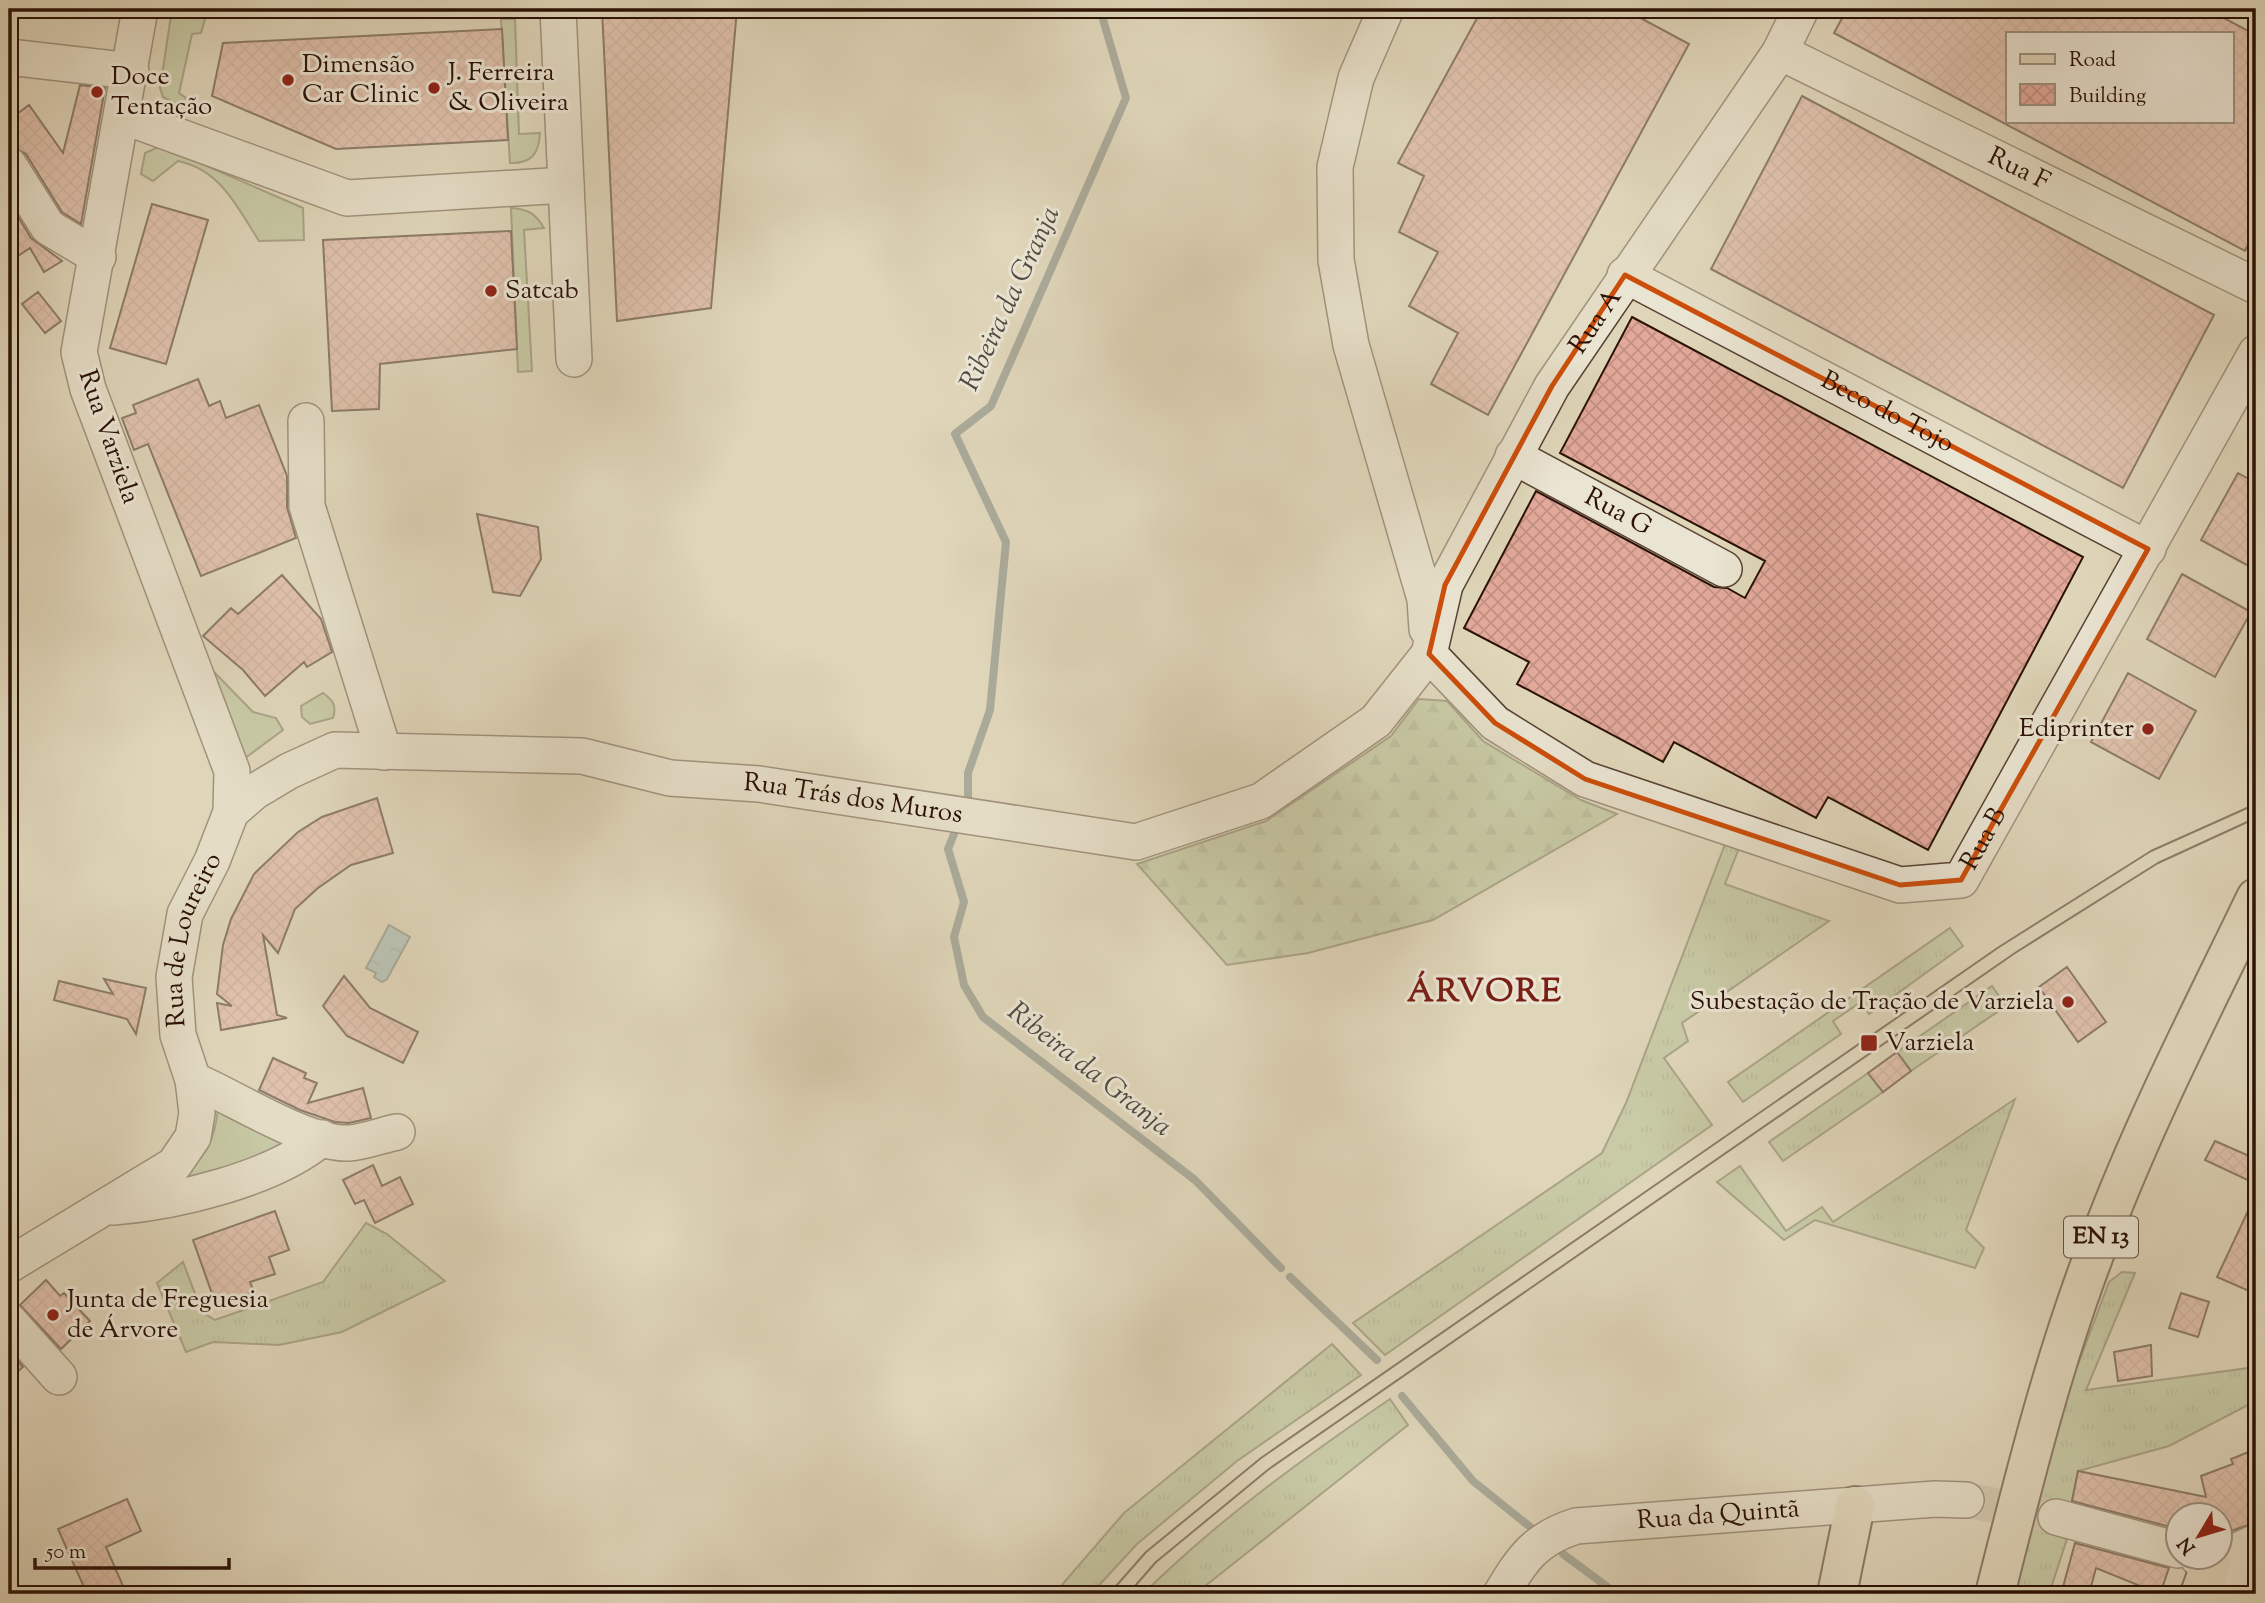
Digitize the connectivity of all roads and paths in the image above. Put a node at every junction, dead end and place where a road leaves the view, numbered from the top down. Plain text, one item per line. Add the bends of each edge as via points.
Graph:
1 (139, 9) edge
2 (558, 9) edge
3 (1386, 9) edge
4 (1801, 9) edge
5 (1780, 52) junction
6 (9, 57) edge
7 (131, 71) junction
8 (123, 116) junction
9 (9, 165) edge
10 (566, 185) junction
11 (98, 257) junction
12 (1625, 275) junction
13 (2256, 286) edge
14 (2256, 353) edge
15 (574, 359) dead end
16 (306, 421) dead end
17 (1513, 456) junction
18 (2148, 549) junction
19 (1724, 569) dead end
20 (1429, 654) junction
21 (384, 752) junction
22 (231, 812) junction
23 (2256, 898) edge
24 (193, 1080) junction
25 (397, 1132) dead end
26 (322, 1138) junction
27 (103, 1208) junction
28 (9, 1265) edge
29 (9, 1321) edge
30 (59, 1377) dead end
31 (1966, 1500) tunnel mouth
32 (1855, 1506) junction
33 (2056, 1517) tunnel mouth
34 (2256, 1542) edge
35 (2234, 1551) edge
36 (2164, 1555) edge
37 (2229, 1572) edge
38 (2256, 1577) edge
39 (1501, 1594) edge
40 (1836, 1594) edge
41 (1995, 1594) edge

1 - 7 street, Rua Varziela
2 - 10 street
3 - 20 street via 1356,78 1335,167 1336,260 1352,345 1425,600
4 - 5 street, Rua A
5 - 12 street, Rua A
5 - 13 street, Rua F
6 - 7 street
7 - 8 street, Rua Varziela
8 - 10 street via 347,198
8 - 11 street, Rua Varziela
9 - 11 street via 48,227
10 - 15 street
11 - 22 street, Rua Varziela via 79,352 88,388 232,771
12 - 17 street, Rua A via 1552,386
12 - 18 street, Beco do Tojo
14 - 18 street, Rua B
16 - 21 street via 307,506
17 - 19 street, Rua G
17 - 20 street, Rua A via 1445,585
18 - 20 street, Rua B via 1962,880 1900,886 1586,779 1495,723
20 - 21 street, Rua Trás dos Muros via 1376,721 1261,801 1136,842 759,784 670,778 582,756
21 - 22 street, Rua Trás dos Muros via 335,750 289,771
22 - 24 street, Rua de Loureiro via 185,914 174,977 178,1035
23 - 41 main road, EN 13 via 2165,1086 2099,1240 2037,1429
24 - 26 street
24 - 27 street, Rua de Loureiro via 197,1113 193,1137 174,1164
25 - 26 street via 348,1143
26 - 27 street via 280,1164 198,1193 152,1204
27 - 28 street, Rua de Loureiro
29 - 30 street
31 - 32 street, Rua da Quintã
32 - 39 street, Rua da Quintã via 1576,1526 1552,1534 1522,1558
32 - 40 main road
33 - 36 street
34 - 35 street
37 - 38 street

